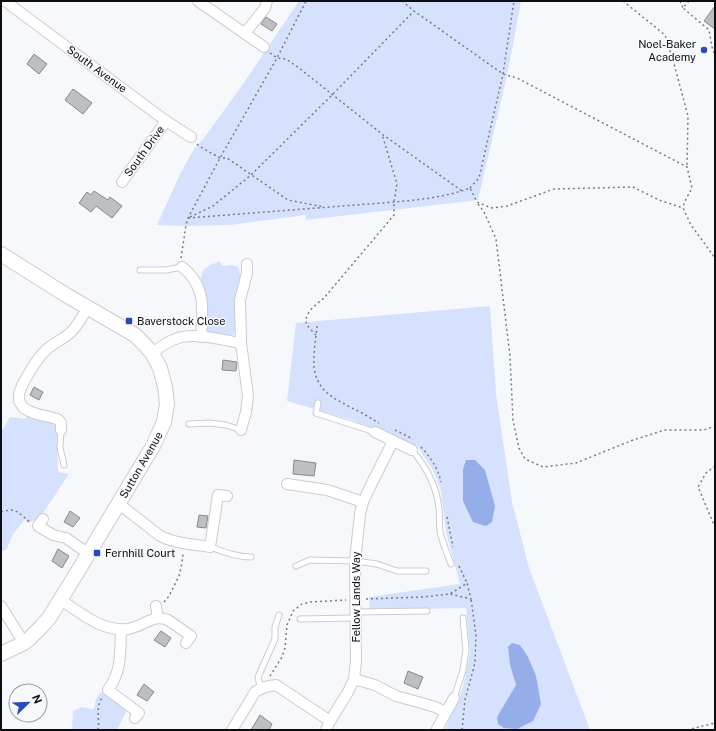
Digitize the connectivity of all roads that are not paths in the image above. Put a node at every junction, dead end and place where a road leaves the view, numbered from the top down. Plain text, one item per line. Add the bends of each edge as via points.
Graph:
1 (5, 1) edge
2 (198, 1) edge
3 (267, 1) edge
4 (244, 33) junction
5 (264, 47) road end
6 (166, 121) junction
7 (191, 137) road end
8 (122, 182) dead end
9 (1, 254) edge
10 (247, 264) dead end
11 (181, 267) joint
12 (140, 270) dead end
13 (88, 307) junction
14 (201, 336) junction
15 (242, 343) junction
16 (152, 353) junction
17 (318, 403) dead end
18 (189, 424) dead end
19 (61, 430) joint
20 (241, 430) joint
21 (375, 432) joint
22 (393, 441) junction
23 (412, 450) joint
24 (64, 465) dead end
25 (287, 484) dead end
26 (227, 496) dead end
27 (363, 502) junction
28 (119, 504) junction
29 (41, 522) road end
30 (210, 546) junction
31 (89, 554) junction
32 (251, 557) dead end
33 (355, 561) junction
34 (451, 564) dead end
35 (296, 566) dead end
36 (426, 571) dead end
37 (61, 600) junction
38 (1, 606) edge
39 (156, 606) road end
40 (427, 611) dead end
41 (279, 615) dead end
42 (355, 615) junction
43 (158, 618) junction
44 (463, 618) dead end
45 (300, 619) dead end
46 (121, 629) junction
47 (26, 641) junction
48 (186, 643) dead end
49 (1, 654) edge
50 (354, 679) junction
51 (265, 687) junction
52 (454, 698) joint
53 (446, 712) junction
54 (134, 718) dead end
55 (328, 726) edge
56 (437, 729) edge
57 (232, 730) edge

1 - 6 street, South Avenue
2 - 4 street
3 - 4 street via 265,8
4 - 5 street
6 - 7 street, South Avenue
6 - 8 street, South Drive
9 - 13 street, Sutton Avenue
10 - 15 street via 240,300
11 - 12 lane
11 - 14 street via 193,278 200,290 203,312
13 - 16 street, Sutton Avenue via 135,335
13 - 19 street via 74,329 42,353 19,394 19,400 25,408 59,420
14 - 15 street
14 - 16 street via 174,339
15 - 20 street via 248,396
16 - 28 street, Sutton Avenue via 164,381 166,415 154,446
17 - 21 lane via 316,413
18 - 20 lane via 209,423
19 - 24 lane via 60,448
21 - 22 street
22 - 23 street
22 - 27 street, Fellow Lands Way
23 - 34 lane via 428,472 436,490 440,531
25 - 27 street via 327,490
26 - 30 street via 218,495
27 - 33 street, Fellow Lands Way
28 - 30 street via 164,538
28 - 31 street, Sutton Avenue
29 - 31 street via 54,535 66,538
30 - 32 lane via 231,554
31 - 37 street, Sutton Avenue
33 - 35 lane via 310,560
33 - 36 lane via 377,564 397,571
33 - 42 street, Fellow Lands Way
37 - 46 street via 97,623
37 - 47 street, Sutton Avenue via 41,628
38 - 47 street
39 - 43 street
40 - 42 lane
41 - 51 lane via 274,627 275,639 258,677 259,682
42 - 45 lane
42 - 50 street, Fellow Lands Way
43 - 46 street
43 - 48 street via 168,620 191,636
44 - 52 lane via 466,650
46 - 54 street via 119,668 108,690 139,713
47 - 49 street, Sutton Avenue
50 - 53 street
50 - 55 street, Fellow Lands Way
51 - 55 street via 276,685
51 - 57 street via 256,692
52 - 53 street
53 - 56 street

